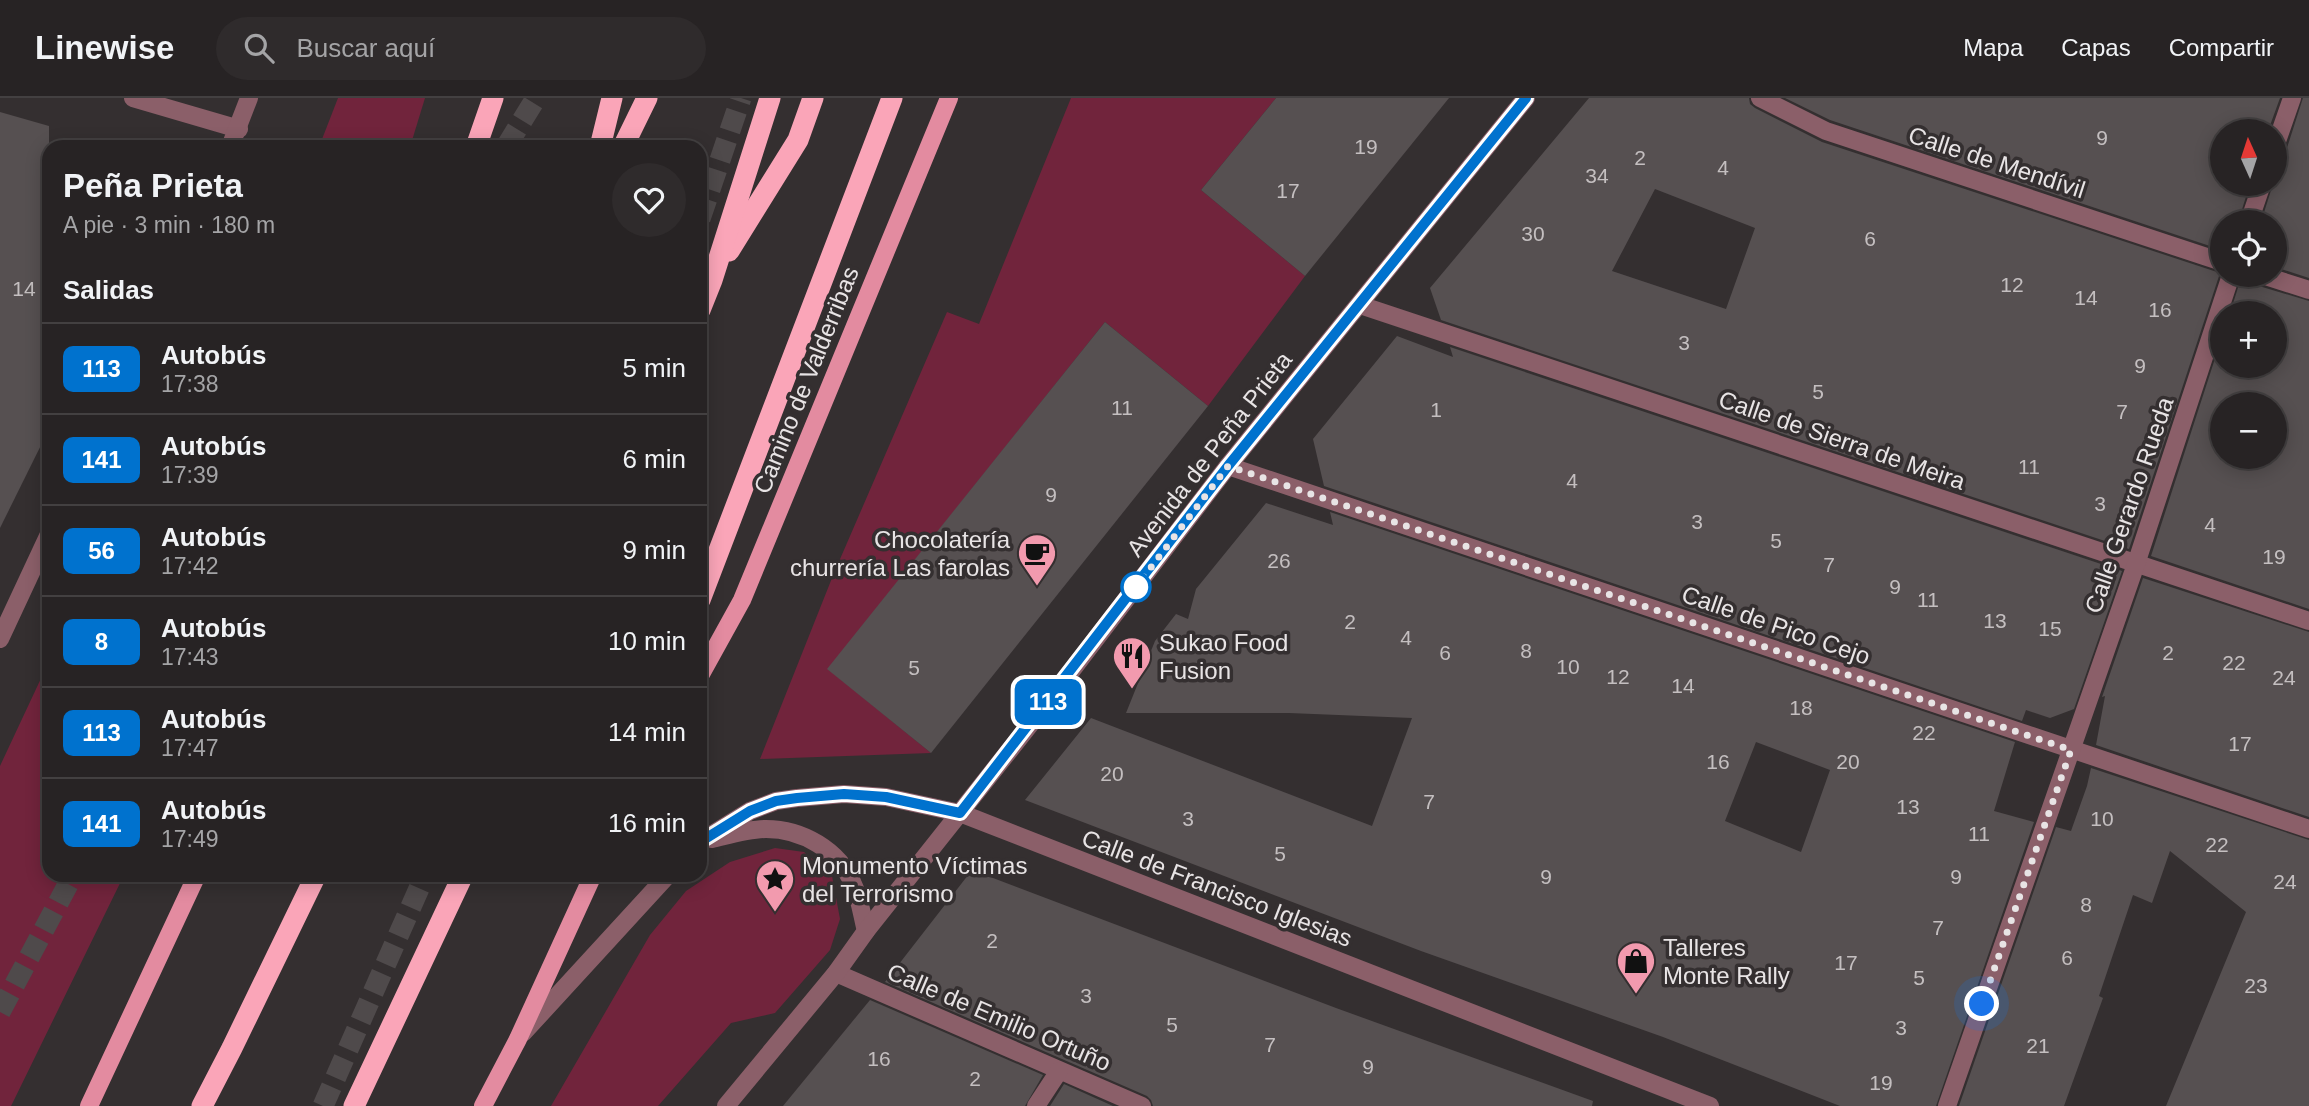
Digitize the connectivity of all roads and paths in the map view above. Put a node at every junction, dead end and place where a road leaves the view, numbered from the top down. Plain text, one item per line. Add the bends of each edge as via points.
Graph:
1 (132, 98) edge
2 (249, 98) edge
3 (493, 98) edge
4 (611, 98) edge
5 (647, 98) edge
6 (770, 98) edge
7 (813, 98) edge
8 (892, 98) edge
9 (949, 98) edge
10 (1526, 98) edge
11 (1760, 98) edge
12 (2292, 98) edge
13 (2285, 119) edge
14 (239, 130) junction
15 (234, 140) edge
16 (478, 140) edge
17 (602, 140) edge
18 (626, 140) edge
19 (2210, 258) edge
20 (712, 279) junction
21 (2287, 283) edge
22 (2227, 287) edge
23 (2309, 290) edge
24 (707, 292) edge
25 (1360, 305) junction
26 (1228, 466) junction
27 (2136, 565) junction
28 (41, 571) edge
29 (707, 582) edge
30 (2309, 621) edge
31 (0, 639) edge
32 (707, 663) edge
33 (2071, 750) junction
34 (960, 813) junction
35 (2309, 830) edge
36 (707, 838) edge
37 (707, 841) edge
38 (194, 882) edge
39 (313, 882) edge
40 (460, 882) edge
41 (590, 882) edge
42 (662, 882) edge
43 (866, 931) junction
44 (836, 973) junction
45 (518, 1038) junction
46 (1059, 1071) junction
47 (89, 1106) edge
48 (202, 1106) edge
49 (354, 1106) edge
50 (483, 1106) edge
51 (726, 1106) edge
52 (1036, 1106) edge
53 (1142, 1106) edge
54 (1710, 1106) edge
55 (1947, 1106) edge

1 - 14 street
2 - 14 street
3 - 16 highway
4 - 17 highway
5 - 18 highway
6 - 20 highway
7 - 20 highway via 798,140
8 - 29 highway
9 - 32 main road, Camino de Valderribas via 742,600
10 - 25 street, Avenida de Peña Prieta
11 - 19 street, Calle de Mendívil via 1826,131
12 - 13 street
14 - 15 street
20 - 24 highway
21 - 23 street
22 - 27 street, Calle Gerardo Rueda
25 - 26 street, Avenida de Peña Prieta
25 - 27 street, Calle de Sierra de Meira
26 - 33 street, Calle de Pico Cejo
26 - 34 street, Avenida de Peña Prieta
27 - 30 street, Calle de Sierra de Meira
27 - 33 street, Calle Gerardo Rueda
28 - 31 street
33 - 35 street, Calle de Pico Cejo
33 - 55 street, Calle Gerardo Rueda
34 - 36 street, Calle de Francisco Iglesias via 886,797 797,798 750,811
34 - 43 street, Avenida de Peña Prieta
34 - 54 street, Calle de Francisco Iglesias
37 - 43 street, Calle de Francisco Iglesias via 765,828 796,833 825,847 854,884
38 - 47 main road
39 - 48 highway
40 - 49 highway
41 - 45 main road
42 - 45 street
43 - 44 street, Avenida de Peña Prieta
44 - 46 street, Calle de Emilio Ortuño
44 - 51 street, Avenida de Peña Prieta
45 - 50 main road
46 - 52 street
46 - 53 street, Calle de Emilio Ortuño

